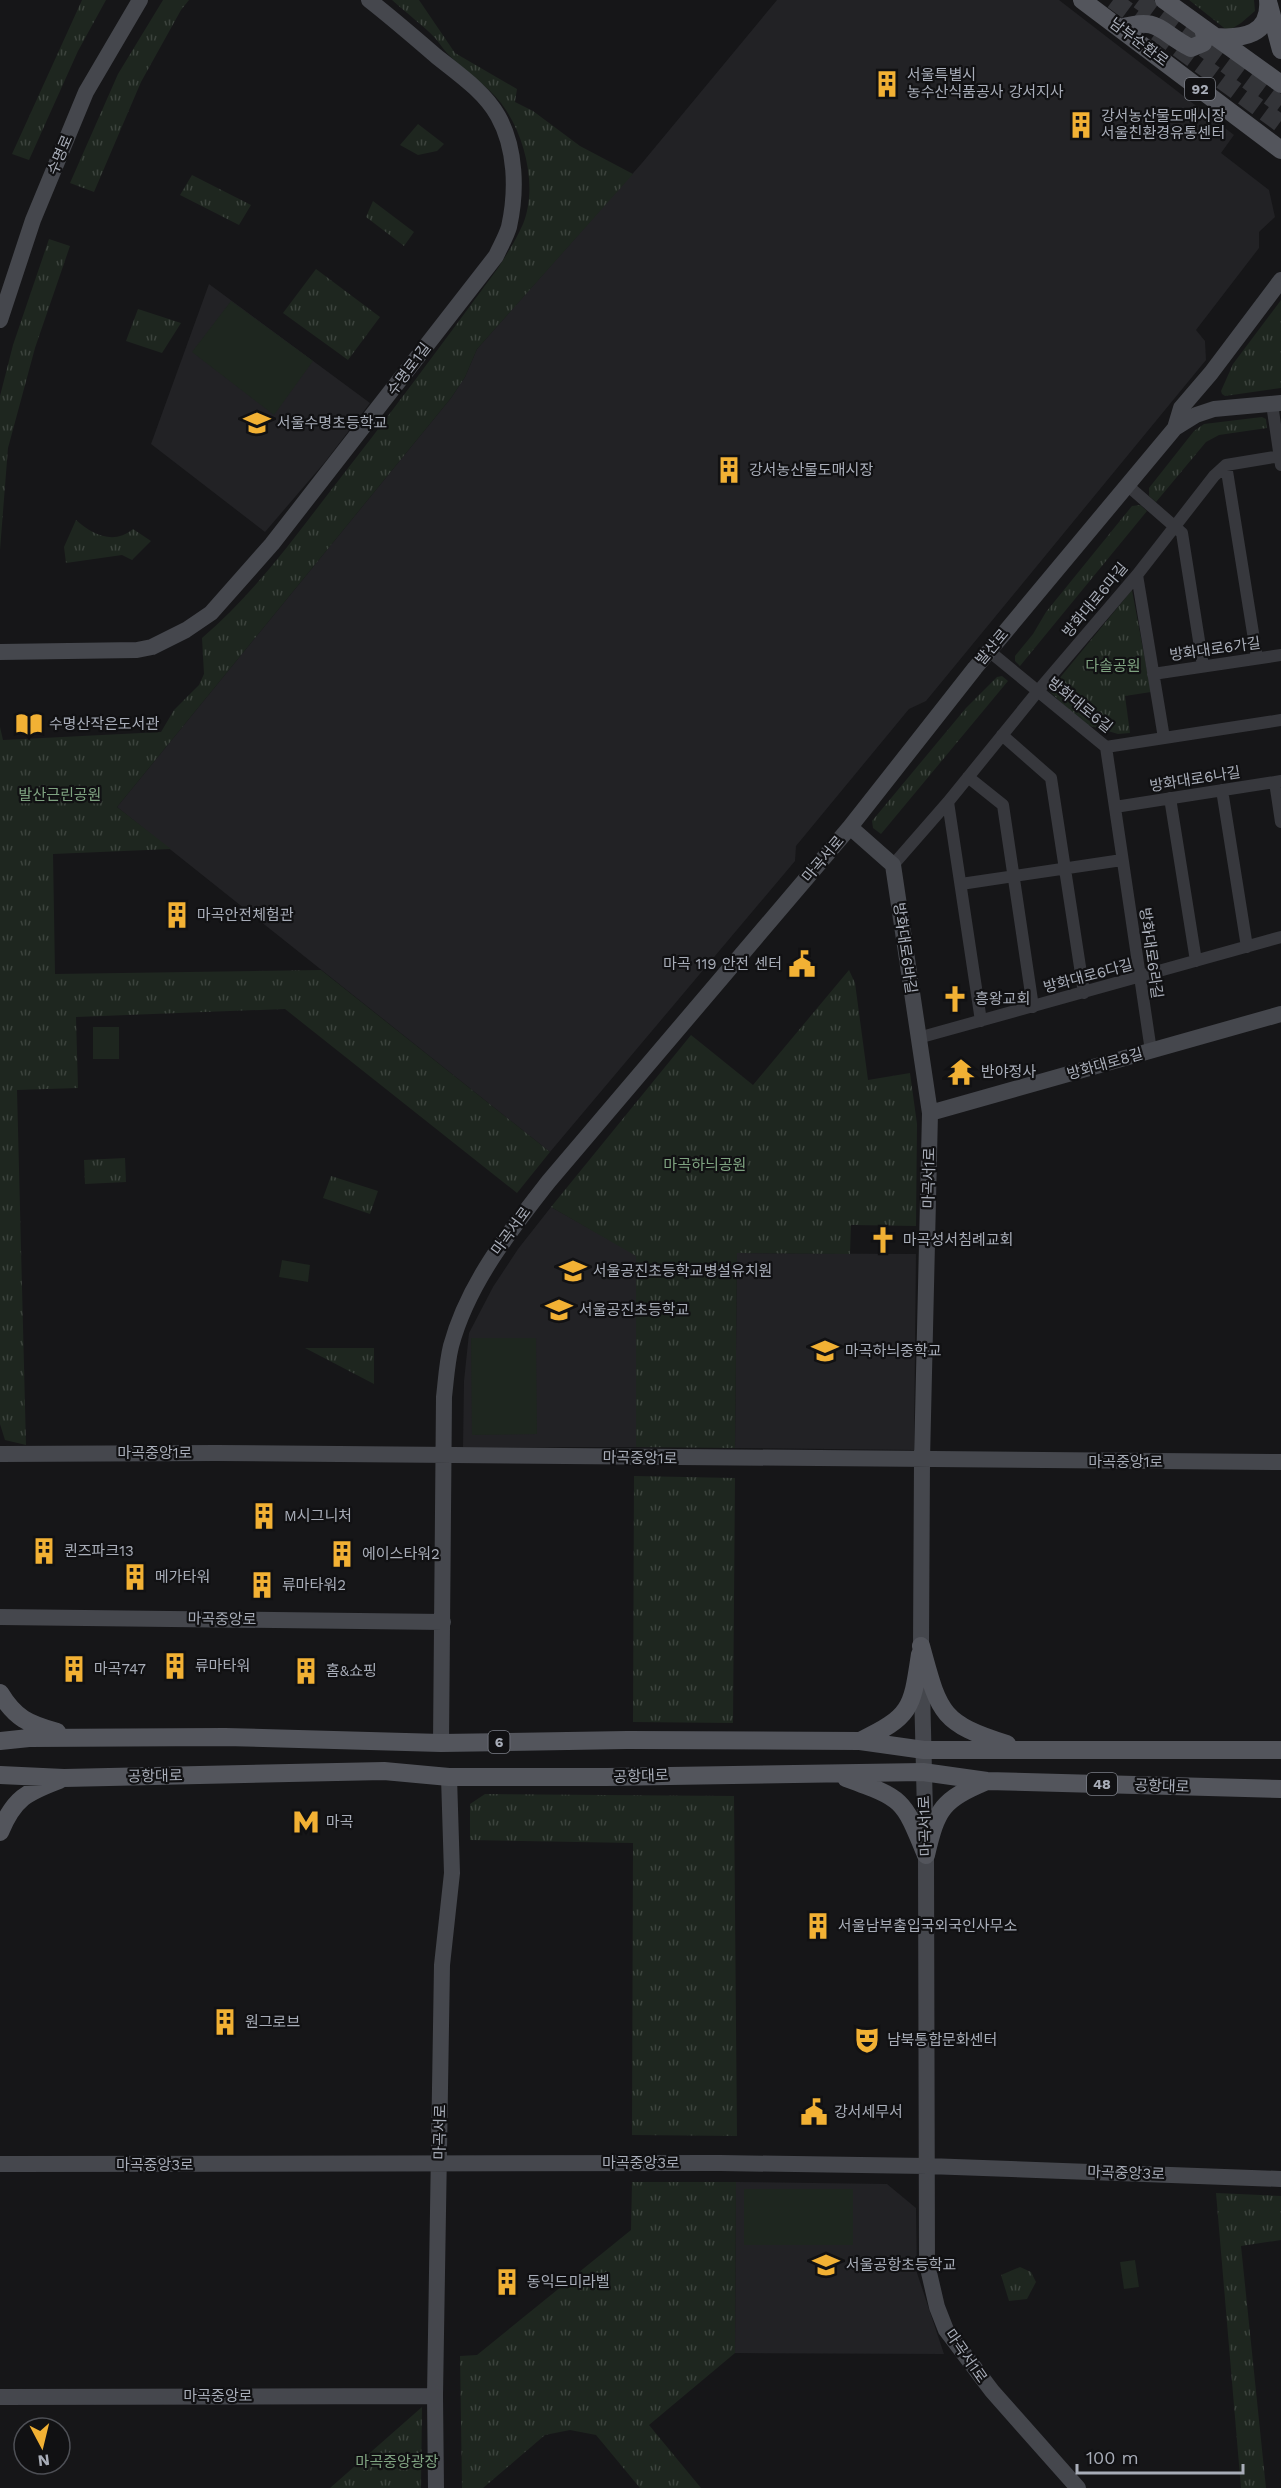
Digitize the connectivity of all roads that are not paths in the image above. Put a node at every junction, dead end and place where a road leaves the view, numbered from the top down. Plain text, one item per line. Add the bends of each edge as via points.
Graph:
1 (140, 0) edge
2 (369, 0) edge
3 (1082, 0) edge
4 (1164, 0) edge
5 (1268, 0) edge
6 (1120, 28) junction
7 (1209, 33) junction
8 (1281, 50) edge
9 (1281, 84) edge
10 (1281, 150) edge
11 (1281, 280) edge
12 (0, 320) edge
13 (1276, 403) edge
14 (1175, 428) junction
15 (1280, 461) edge
16 (1226, 465) junction
17 (1127, 485) junction
18 (1173, 526) junction
19 (1137, 574) junction
20 (989, 651) junction
21 (0, 652) edge
22 (1281, 655) edge
23 (1257, 658) junction
24 (1203, 666) junction
25 (1154, 674) junction
26 (1038, 691) junction
27 (1281, 720) edge
28 (1002, 735) junction
29 (1164, 738) junction
30 (1106, 747) junction
31 (968, 777) junction
32 (1278, 781) edge
33 (1222, 790) junction
34 (1170, 798) junction
35 (948, 802) junction
36 (1115, 807) junction
37 (1281, 822) edge
38 (850, 827) junction
39 (1122, 860) junction
40 (893, 865) junction
41 (1065, 868) junction
42 (1013, 876) junction
43 (961, 884) junction
44 (1281, 937) edge
45 (1247, 947) junction
46 (1196, 961) junction
47 (1140, 978) junction
48 (1084, 993) junction
49 (1033, 1007) junction
50 (1281, 1014) edge
51 (981, 1021) junction
52 (918, 1038) junction
53 (1150, 1051) junction
54 (930, 1113) junction
55 (0, 1454) edge
56 (445, 1455) junction
57 (922, 1460) junction
58 (1281, 1462) edge
59 (0, 1617) edge
60 (443, 1622) junction
61 (921, 1646) junction
62 (0, 1693) edge
63 (73, 1737) junction
64 (0, 1741) edge
65 (860, 1741) junction
66 (441, 1743) junction
67 (1025, 1749) junction
68 (924, 1750) junction
69 (1281, 1750) edge
70 (923, 1772) junction
71 (833, 1774) junction
72 (0, 1775) edge
73 (449, 1777) junction
74 (64, 1778) junction
75 (987, 1781) junction
76 (1281, 1789) edge
77 (0, 1832) edge
78 (926, 1855) junction
79 (439, 2162) junction
80 (0, 2164) edge
81 (927, 2166) junction
82 (1281, 2179) edge
83 (435, 2396) junction
84 (0, 2397) edge
85 (436, 2488) edge
86 (1078, 2488) edge

1 - 12 street, 수명로 via 86,92 33,220
2 - 21 street, 수명로1길 via 460,75 498,116 514,170 508,229 496,256 272,544 211,613 186,630 137,650
3 - 6 main road, 남부순환로 / 92
4 - 7 main road
5 - 7 main road via 1269,13 1249,35 1238,39
5 - 8 main road
6 - 7 main road via 1151,23 1191,48 1203,43
6 - 10 main road, 남부순환로 / 92
7 - 9 main road
11 - 14 street, 발산로 via 1181,408
13 - 14 street, 발산로 via 1214,409
13 - 15 street
14 - 17 street, 발산로
15 - 16 street
16 - 18 street, 방화대로6마길
16 - 23 street
17 - 18 street
17 - 20 street, 발산로
18 - 19 street, 방화대로6마길
18 - 24 street via 1182,533
19 - 25 street
19 - 26 street, 방화대로6마길
20 - 26 street, 방화대로6길
20 - 38 street, 발산로
22 - 23 street, 방화대로6가길
23 - 24 street, 방화대로6가길
24 - 25 street, 방화대로6가길
25 - 29 street
26 - 28 street
26 - 30 street, 방화대로6길
27 - 29 street, 방화대로6길
28 - 31 street
28 - 41 street via 1051,778
29 - 30 street, 방화대로6길
30 - 36 street, 방화대로6라길
31 - 35 street
31 - 42 street via 1003,805
32 - 33 street, 방화대로6나길
32 - 37 street
33 - 34 street, 방화대로6나길
33 - 45 street
34 - 36 street, 방화대로6나길
34 - 46 street
35 - 40 street
35 - 43 street
36 - 39 street, 방화대로6라길
38 - 40 street
38 - 56 street, 마곡서로 via 549,1180 495,1253 465,1306 451,1347 444,1397
39 - 41 street
39 - 47 street, 방화대로6라길
40 - 52 street, 방화대로6바길 / 6
41 - 42 street
41 - 48 street
42 - 43 street
42 - 49 street
43 - 51 street
44 - 45 street, 방화대로6다길
45 - 46 street, 방화대로6다길
46 - 47 street, 방화대로6다길
47 - 48 street, 방화대로6다길
47 - 53 street, 방화대로6라길
48 - 49 street, 방화대로6다길
49 - 51 street, 방화대로6다길
50 - 53 street, 방화대로8길
51 - 52 street, 방화대로6다길
52 - 54 street, 방화대로6바길 / 6
53 - 54 street, 방화대로8길
54 - 57 street, 마곡서1로 / 6
55 - 56 street, 마곡중앙1로
56 - 57 street, 마곡중앙1로
56 - 60 street, 마곡서로
57 - 58 street, 마곡중앙1로
57 - 61 street, 마곡서1로 / 6
59 - 60 street, 마곡중앙로
60 - 66 street, 마곡서로
61 - 65 main road, 6 via 913,1698 907,1709 884,1730
61 - 67 main road via 935,1696 949,1718 979,1735
61 - 68 street, 마곡서1로 / 6
62 - 63 main road via 11,1712 40,1728
63 - 64 main road, 6
63 - 66 main road, 6
65 - 66 main road, 6
65 - 68 main road, 6
67 - 68 main road
67 - 69 main road
68 - 70 street, 마곡서1로 / 6
70 - 71 main road, 공항대로
70 - 75 main road, 공항대로 / 48
70 - 78 street, 마곡서1로
71 - 73 main road, 공항대로
71 - 78 main road via 888,1793 898,1801 910,1816
72 - 74 main road, 공항대로
73 - 74 main road, 공항대로 via 384,1771
73 - 79 street, 마곡서로 via 452,1873 442,1965
74 - 77 main road via 16,1802
75 - 76 main road, 공항대로 / 48
75 - 78 main road via 946,1803 932,1827
78 - 81 street, 마곡서1로
79 - 80 street, 마곡중앙3로
79 - 81 street, 마곡중앙3로
79 - 83 street, 마곡서로
81 - 82 street, 마곡중앙3로
81 - 86 street, 마곡서1로 via 927,2264 946,2330 992,2391
83 - 84 street, 마곡중앙로
83 - 85 street, 마곡서로

